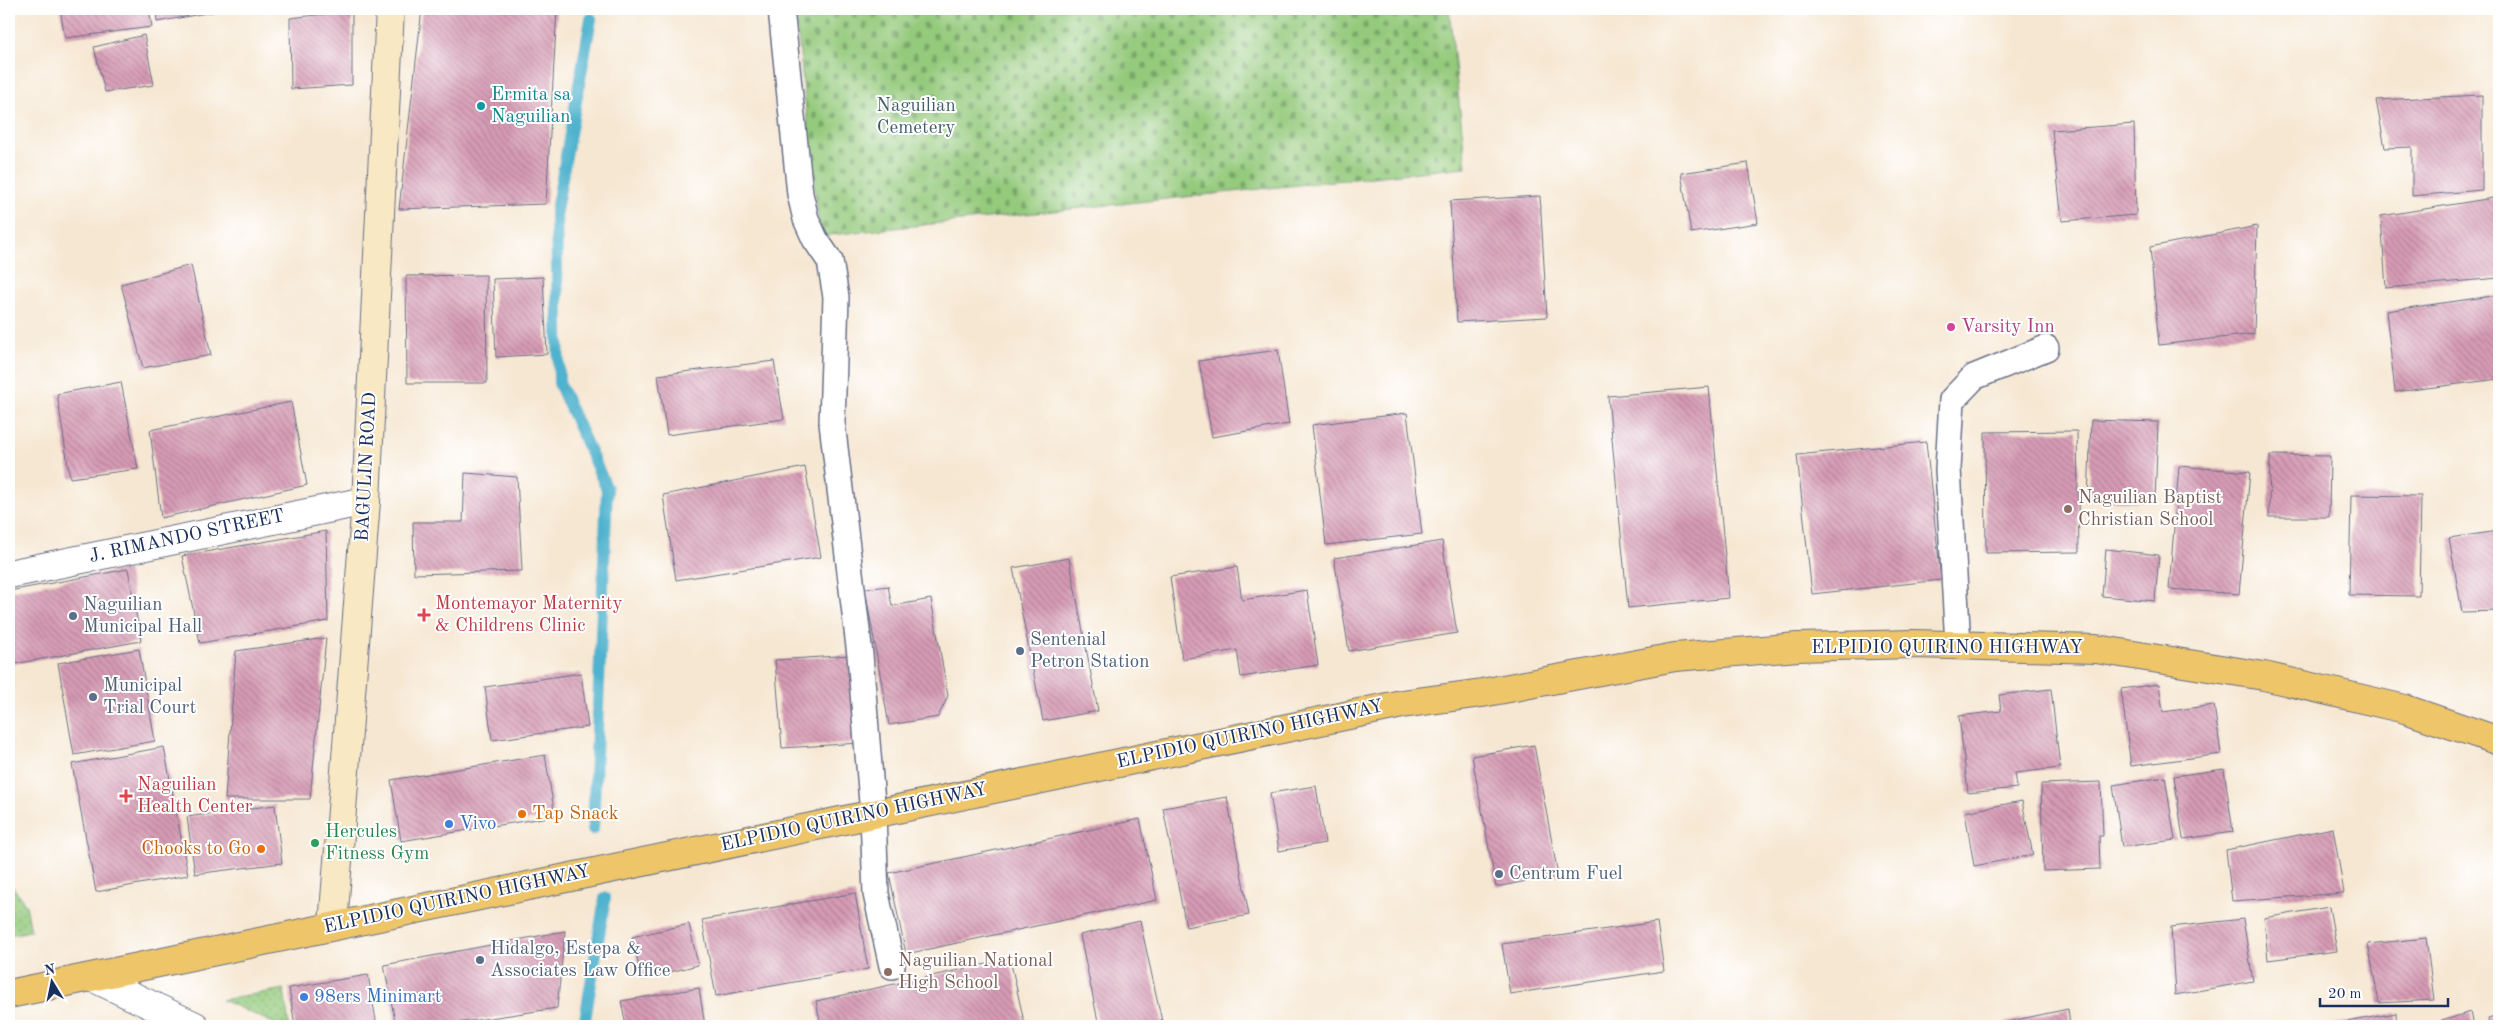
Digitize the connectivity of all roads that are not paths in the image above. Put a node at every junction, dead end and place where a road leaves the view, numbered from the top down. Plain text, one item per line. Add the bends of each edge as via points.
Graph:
1 (390, 9) edge
2 (781, 9) edge
3 (2046, 348) dead end
4 (366, 501) junction
5 (9, 574) edge
6 (1958, 646) junction
7 (2499, 741) edge
8 (873, 815) junction
9 (333, 925) junction
10 (892, 966) dead end
11 (94, 978) junction
12 (9, 994) edge
13 (194, 1026) edge

1 - 4 main road, BAGULIN ROAD
2 - 8 lane via 800,194 806,219 830,261 836,297 832,423 860,655
3 - 6 lane via 1974,377 1952,400 1948,470
4 - 5 street, J. RIMANDO STREET
4 - 9 main road, BAGULIN ROAD
6 - 7 highway, ELPIDIO QUIRINO HIGHWAY via 2096,649 2264,676 2405,709
6 - 8 highway, ELPIDIO QUIRINO HIGHWAY via 1798,647 1675,657 1482,693 1402,704 1018,782
8 - 9 highway, ELPIDIO QUIRINO HIGHWAY
8 - 10 lane via 876,894
9 - 11 highway, ELPIDIO QUIRINO HIGHWAY
11 - 12 highway, ELPIDIO QUIRINO HIGHWAY
11 - 13 street

